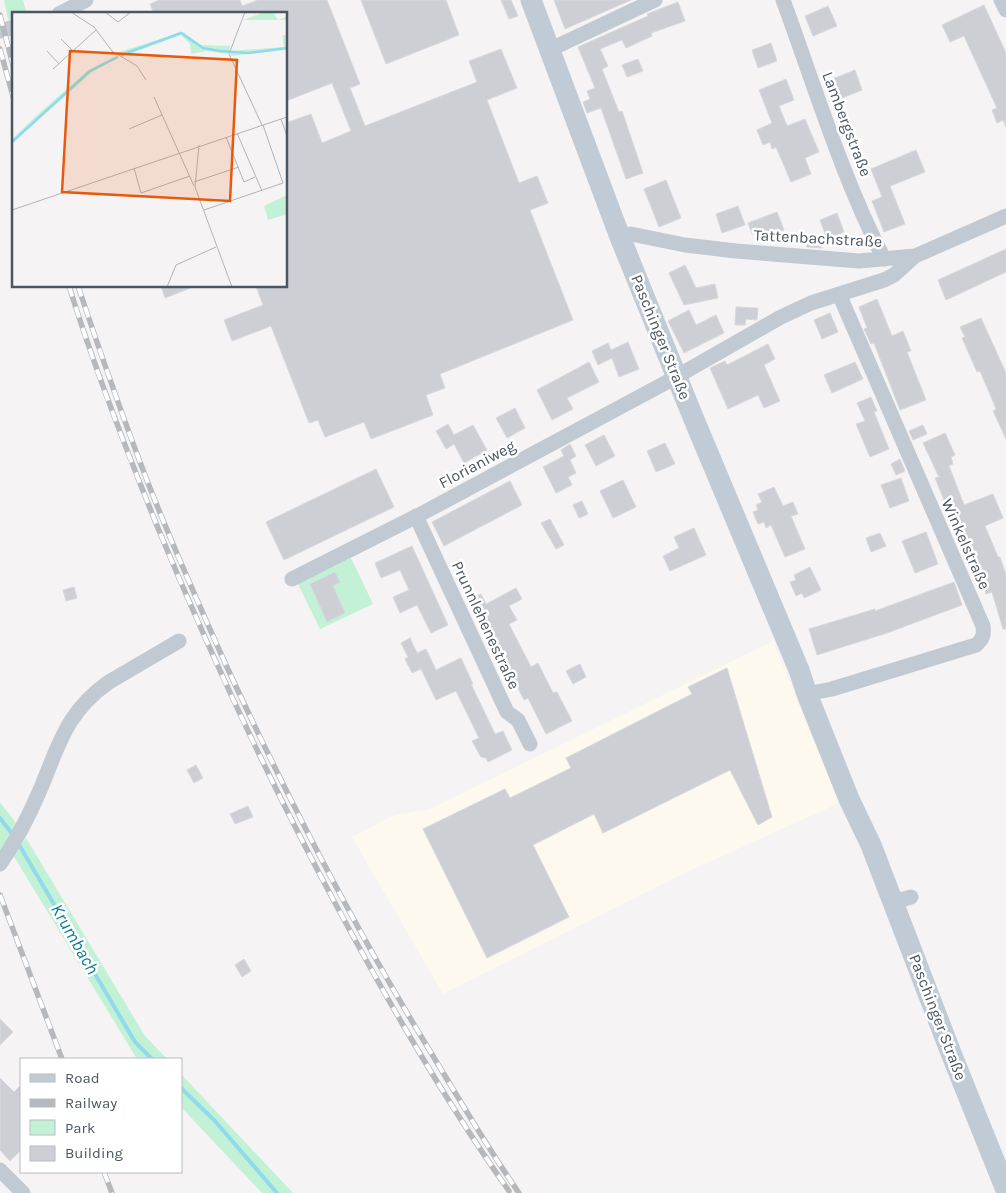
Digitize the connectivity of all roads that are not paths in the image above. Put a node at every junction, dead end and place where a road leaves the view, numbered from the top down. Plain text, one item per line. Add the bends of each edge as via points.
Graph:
1 (86, 0) edge
2 (531, 0) edge
3 (655, 0) edge
4 (783, 0) edge
5 (1001, 0) edge
6 (1006, 10) edge
7 (63, 12) edge
8 (12, 27) edge
9 (0, 31) edge
10 (551, 49) junction
11 (1006, 216) edge
12 (620, 237) junction
13 (915, 256) junction
14 (884, 259) junction
15 (839, 294) junction
16 (677, 376) junction
17 (416, 516) junction
18 (292, 580) dead end
19 (179, 641) dead end
20 (810, 693) junction
21 (530, 744) dead end
22 (4, 858) edge
23 (0, 1171) edge
24 (1006, 1190) edge
25 (23, 1193) edge

1 - 7 street
2 - 10 street, Paschinger Straße
3 - 10 street
4 - 14 street, Lambergstraße via 837,148 869,230
5 - 6 street
8 - 9 street
10 - 12 street, Paschinger Straße
11 - 13 street, Tattenbachstraße
12 - 14 street, Tattenbachstraße via 631,234 736,252 859,261
12 - 16 street, Paschinger Straße
13 - 14 street, Tattenbachstraße
13 - 15 street via 884,280
15 - 16 street via 781,316
15 - 20 street, Winkelstraße via 984,634 976,645
16 - 17 street, Florianiweg
16 - 20 street, Paschinger Straße
17 - 18 street, Florianiweg
17 - 21 street, Prunnlehenestraße via 507,712 518,720
19 - 22 street via 109,682 80,707 59,742 20,833
20 - 24 street, Paschinger Straße via 844,754 871,845 902,899 951,1053
23 - 25 street

